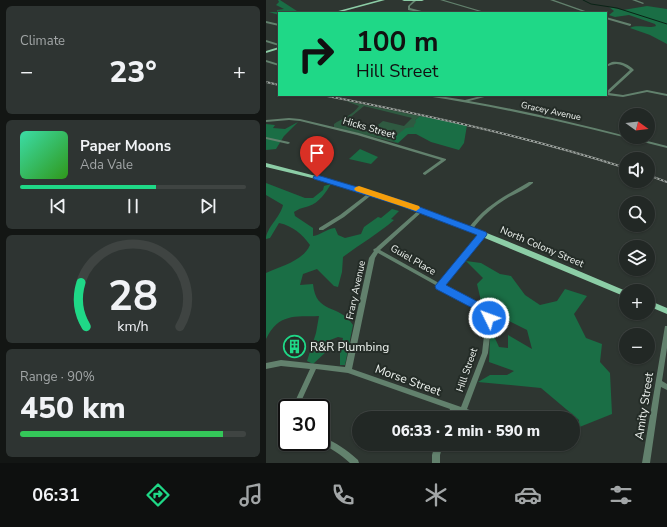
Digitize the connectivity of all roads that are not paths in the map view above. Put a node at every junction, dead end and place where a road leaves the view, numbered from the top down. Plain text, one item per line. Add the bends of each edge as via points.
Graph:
1 (383, 0) edge
2 (404, 0) edge
3 (415, 0) edge
4 (422, 0) edge
5 (441, 0) edge
6 (551, 0) edge
7 (633, 0) edge
8 (643, 3) dead end
9 (337, 12) edge
10 (423, 12) edge
11 (483, 12) edge
12 (587, 12) edge
13 (607, 18) edge
14 (266, 22) edge
15 (278, 25) edge
16 (630, 25) dead end
17 (266, 40) edge
18 (278, 45) edge
19 (278, 48) edge
20 (266, 52) edge
21 (266, 61) edge
22 (278, 65) edge
23 (607, 65) edge
24 (607, 93) edge
25 (607, 94) edge
26 (667, 95) edge
27 (433, 96) edge
28 (486, 96) edge
29 (466, 101) junction
30 (266, 121) edge
31 (619, 135) edge
32 (266, 138) edge
33 (288, 143) dead end
34 (655, 144) edge
35 (667, 147) edge
36 (266, 165) edge
37 (425, 174) dead end
38 (531, 183) dead end
39 (372, 193) junction
40 (422, 210) junction
41 (321, 229) dead end
42 (470, 229) junction
43 (483, 234) junction
44 (376, 250) junction
45 (440, 286) junction
46 (619, 291) edge
47 (655, 306) edge
48 (667, 311) edge
49 (667, 328) edge
50 (266, 366) edge
51 (314, 366) junction
52 (348, 370) junction
53 (659, 383) junction
54 (667, 387) edge
55 (299, 399) edge
56 (454, 408) junction
57 (453, 411) edge
58 (463, 411) joint
59 (330, 444) edge
60 (437, 451) edge
61 (355, 463) edge
62 (436, 463) edge
63 (646, 463) edge

1 - 9 main road
2 - 3 main road
3 - 4 main road
3 - 10 street via 409,9
5 - 11 street
6 - 12 street
7 - 8 street
13 - 16 street
14 - 15 street
17 - 18 street
19 - 20 main road
21 - 22 street
23 - 24 street via 613,62 631,68 631,71
25 - 26 street via 623,96 644,91
27 - 29 street, Gracey Avenue
28 - 29 street
29 - 31 street, Gracey Avenue
30 - 37 street, Hicks Street via 300,120 364,135 444,160
32 - 33 street
34 - 35 street, Gracey Avenue
36 - 39 main road, North Colony Street
38 - 42 street via 486,210
39 - 40 main road, North Colony Street
39 - 41 street
40 - 42 main road, North Colony Street
40 - 44 street, Frary Avenue
42 - 43 main road, North Colony Street
43 - 45 street
43 - 46 main road, North Colony Street
44 - 45 street, Guiel Place
44 - 52 street, Frary Avenue via 371,262
45 - 58 street, Hill Street via 486,311 489,318 485,353
47 - 48 main road
49 - 53 street, Amity Street
50 - 51 street, Morse Street via 281,363
51 - 52 street, Morse Street
51 - 55 street
52 - 56 street, Morse Street
53 - 54 street
53 - 63 street, Amity Street
56 - 57 street
56 - 58 street, Morse Street
59 - 61 street
60 - 62 street

